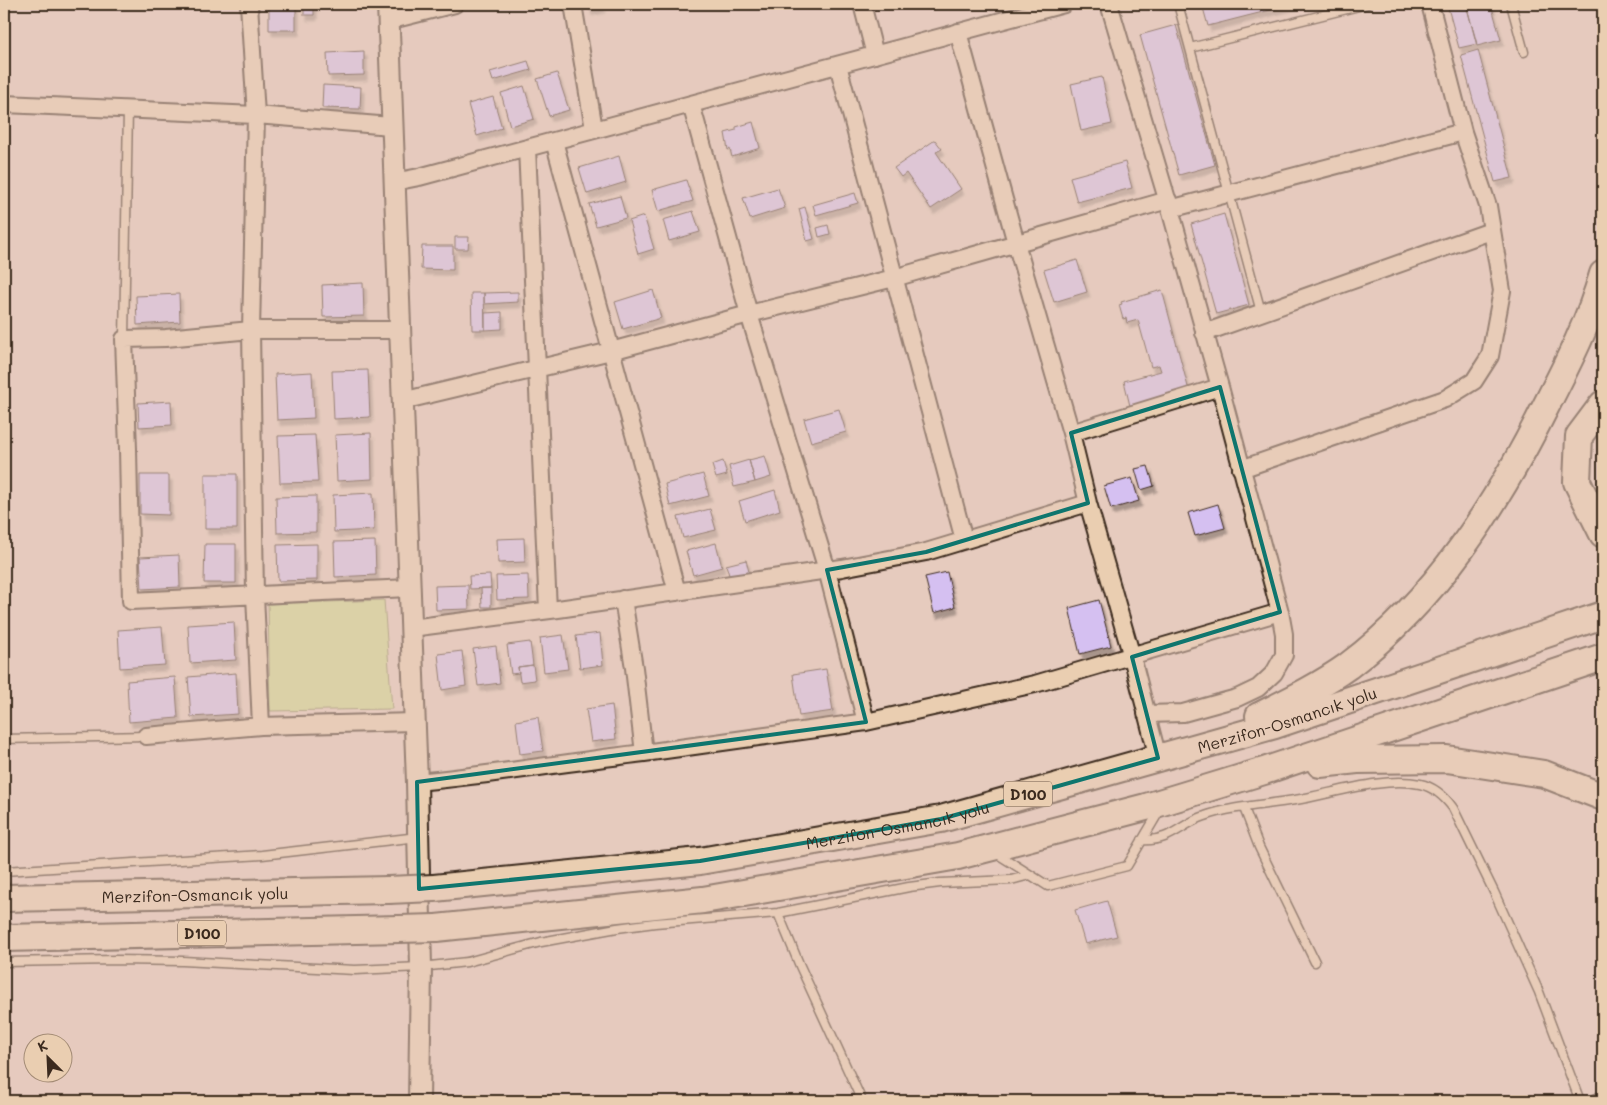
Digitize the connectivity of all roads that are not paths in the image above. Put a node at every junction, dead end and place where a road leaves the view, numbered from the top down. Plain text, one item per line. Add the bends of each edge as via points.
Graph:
1 (249, 4) edge
2 (455, 4) edge
3 (573, 4) edge
4 (862, 4) edge
5 (1064, 4) edge
6 (1109, 4) edge
7 (1178, 4) edge
8 (1366, 4) edge
9 (1430, 4) edge
10 (1511, 4) edge
11 (388, 13) edge
12 (958, 32) junction
13 (1190, 48) junction
14 (1524, 52) dead end
15 (875, 55) junction
16 (838, 64) junction
17 (4, 104) edge
18 (692, 104) junction
19 (128, 109) junction
20 (256, 115) junction
21 (392, 126) junction
22 (594, 129) junction
23 (1463, 132) junction
24 (554, 141) junction
25 (527, 148) junction
26 (394, 182) junction
27 (1229, 194) junction
28 (1169, 205) junction
29 (1491, 231) junction
30 (1016, 243) junction
31 (1603, 274) edge
32 (894, 278) junction
33 (1260, 312) junction
34 (749, 314) junction
35 (250, 330) junction
36 (399, 330) junction
37 (1204, 333) junction
38 (124, 339) junction
39 (611, 351) junction
40 (537, 369) junction
41 (1220, 387) junction
42 (402, 401) junction
43 (1603, 404) edge
44 (1071, 433) junction
45 (1242, 469) junction
46 (1088, 503) junction
47 (1603, 534) edge
48 (964, 540) junction
49 (827, 570) junction
50 (409, 588) junction
51 (677, 592) junction
52 (255, 595) junction
53 (623, 599) junction
54 (548, 610) junction
55 (1280, 612) junction
56 (1603, 615) edge
57 (411, 628) junction
58 (1132, 657) junction
59 (1603, 657) edge
60 (1146, 714) junction
61 (414, 722) junction
62 (866, 722) junction
63 (261, 726) junction
64 (146, 736) joint
65 (4, 739) edge
66 (1203, 745) junction
67 (644, 753) junction
68 (1158, 758) junction
69 (1264, 771) junction
70 (417, 782) junction
71 (1603, 797) edge
72 (1165, 801) junction
73 (1244, 808) junction
74 (418, 837) junction
75 (1142, 840) junction
76 (988, 848) junction
77 (4, 871) edge
78 (1030, 875) junction
79 (4, 898) edge
80 (778, 913) junction
81 (4, 938) edge
82 (4, 962) edge
83 (1316, 962) dead end
84 (421, 967) junction
85 (1603, 1095) edge
86 (421, 1099) edge
87 (862, 1101) edge
88 (1580, 1101) edge
89 (1591, 1101) edge

1 - 20 street
2 - 11 street
3 - 22 street
4 - 15 street
5 - 12 street
6 - 28 street
7 - 13 lane
8 - 13 lane
9 - 23 street
10 - 14 lane
11 - 21 street
12 - 15 street
12 - 30 street
13 - 27 lane
15 - 16 street
16 - 18 street
16 - 32 street
17 - 19 street
18 - 22 street
18 - 34 street
19 - 20 street
19 - 38 lane
20 - 21 street
20 - 35 street
21 - 26 street
22 - 24 street
23 - 27 street
23 - 29 street via 1488,206
24 - 25 street
24 - 39 street
25 - 26 street
25 - 40 street
26 - 36 street
27 - 28 street
27 - 33 lane
28 - 30 street
28 - 37 street
29 - 33 street
29 - 45 street via 1502,291 1490,356 1474,381 1445,399
30 - 32 street
30 - 44 street
31 - 66 highway via 1579,340 1524,451 1481,522 1439,578 1384,636 1347,666 1308,691
32 - 34 street
32 - 48 street
33 - 37 street
34 - 39 street
34 - 49 street
35 - 36 street
35 - 38 street
35 - 52 street
36 - 42 street
37 - 41 street
38 - 52 street via 131,601
39 - 40 street
39 - 51 street
40 - 42 street
40 - 54 street
41 - 44 street
41 - 45 street
42 - 50 street
43 - 47 highway via 1579,436 1577,482
44 - 46 street
45 - 55 street
46 - 48 street
46 - 58 street
48 - 49 street via 926,552
49 - 51 street
49 - 62 street
50 - 52 street
50 - 57 street
51 - 53 street
52 - 63 street
53 - 54 street
53 - 67 street
54 - 57 street
55 - 58 street
55 - 60 street via 1284,655 1274,673 1258,688 1237,698 1183,713
56 - 66 highway, Merzifon-Osmancık yolu / D100 via 1275,725
57 - 61 street
58 - 60 street
58 - 62 street via 1035,684
59 - 69 highway, D100
60 - 68 street
61 - 63 street
61 - 70 street
62 - 67 street
63 - 64 street
64 - 65 lane
66 - 68 highway, Merzifon-Osmancık yolu / D100
67 - 70 street
68 - 79 highway, Merzifon-Osmancık yolu / D100, bridge via 932,820 700,861 434,888
69 - 71 highway via 1357,760 1447,759 1544,774
69 - 72 highway, D100
70 - 74 street
72 - 75 lane
72 - 76 highway, D100
73 - 75 lane via 1204,816 1159,840
73 - 83 lane via 1259,847
73 - 88 lane via 1384,784 1427,786 1448,801 1539,992
74 - 77 lane via 262,854
74 - 84 street
75 - 78 lane via 1127,866 1048,886
76 - 78 lane
76 - 81 highway, D100, bridge via 703,900 436,928
78 - 80 lane via 1011,880 909,887
80 - 84 lane via 617,928 551,940 467,962
80 - 87 lane
82 - 84 lane via 174,961 355,970
84 - 86 street
85 - 89 lane

